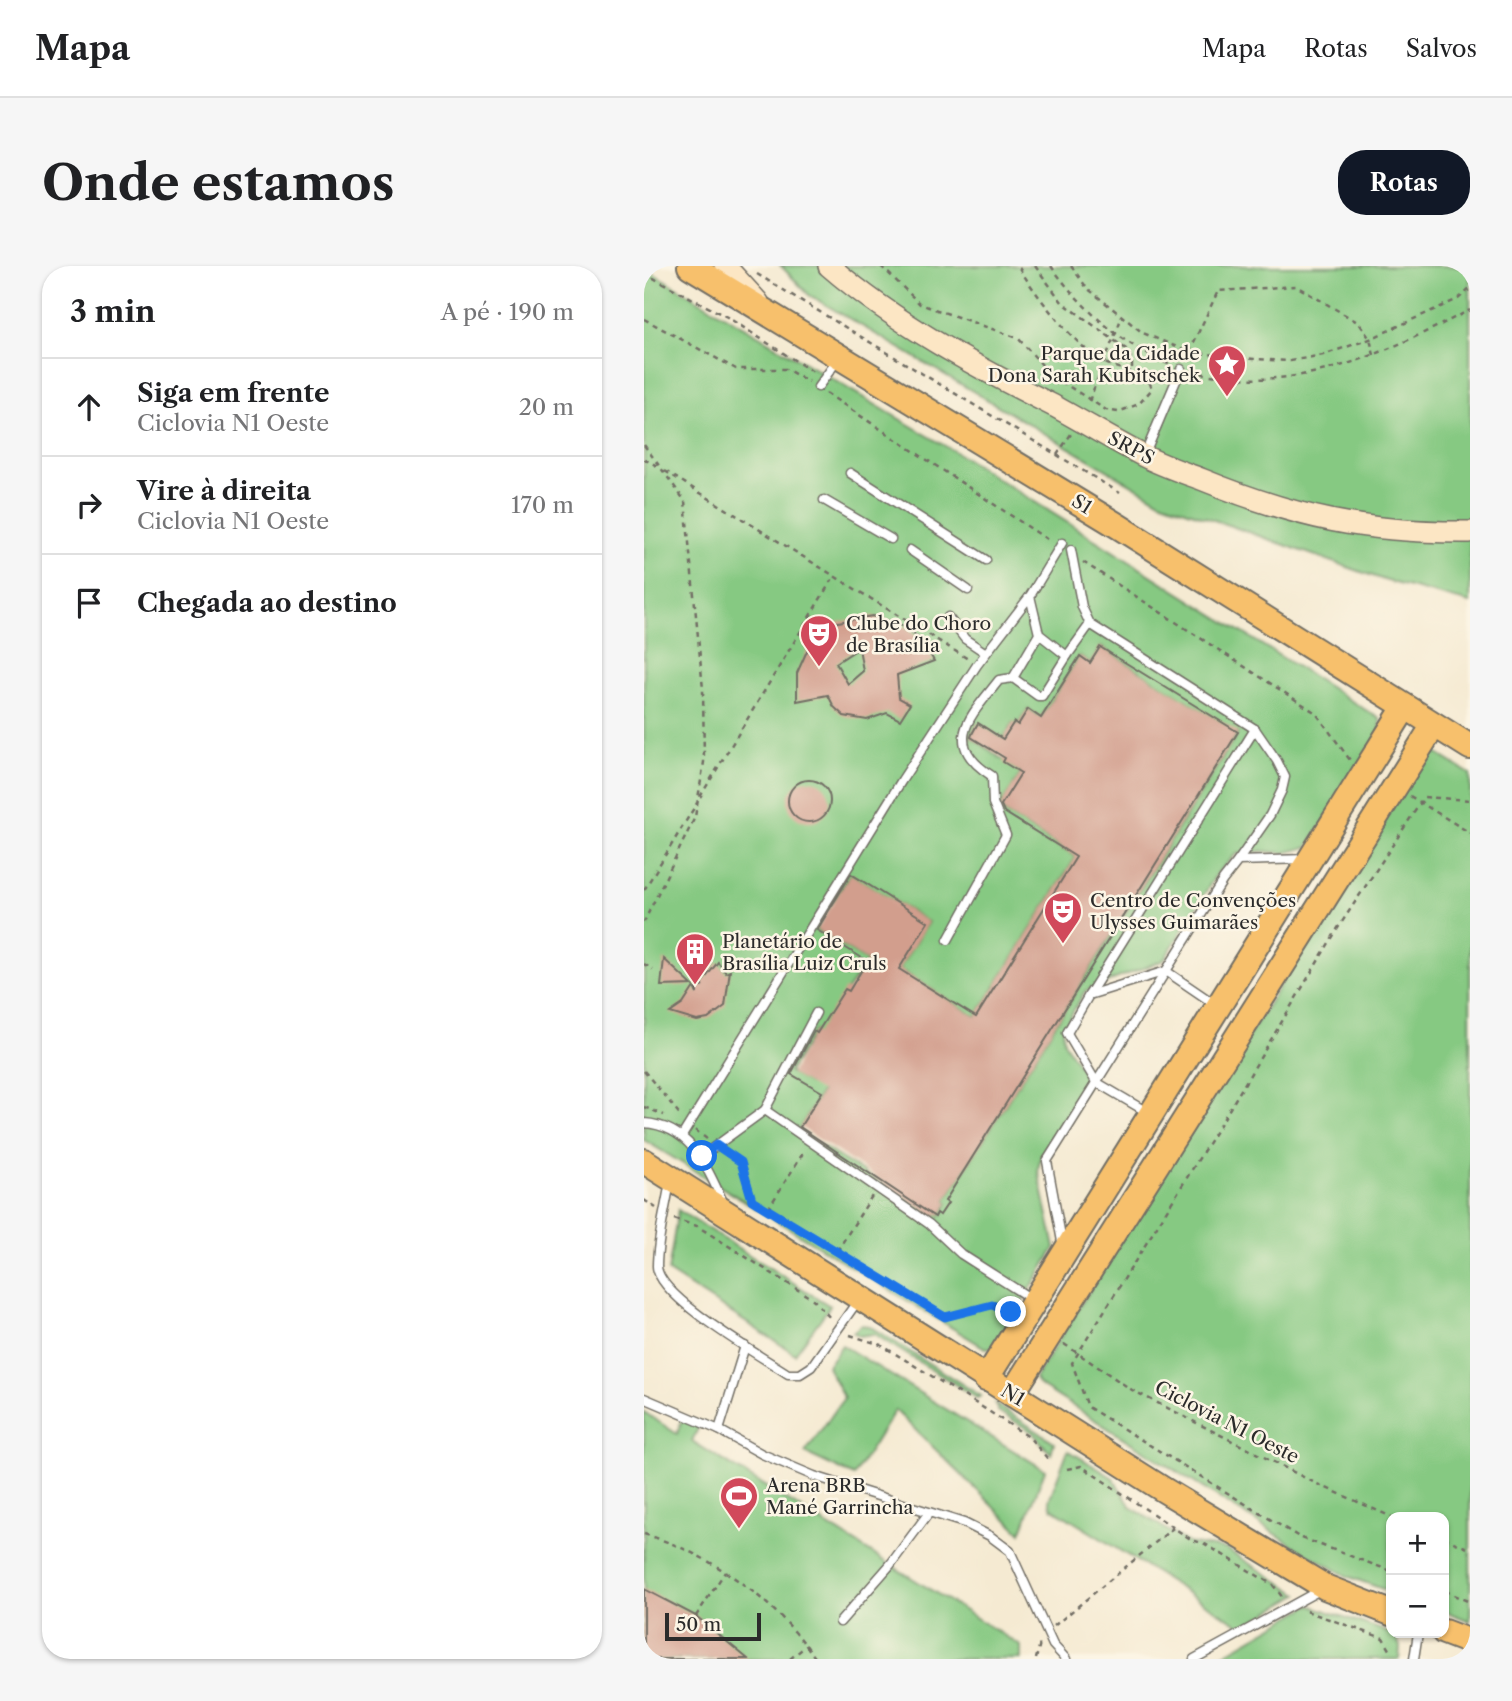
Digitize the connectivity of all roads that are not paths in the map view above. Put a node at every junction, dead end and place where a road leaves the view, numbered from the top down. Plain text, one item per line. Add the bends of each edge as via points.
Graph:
1 (690, 266) edge
2 (725, 266) edge
3 (829, 266) edge
4 (766, 311) junction
5 (841, 355) junction
6 (1181, 369) road end
7 (818, 387) dead end
8 (1144, 456) junction
9 (850, 473) dead end
10 (824, 500) dead end
11 (1470, 532) edge
12 (891, 539) dead end
13 (1062, 543) dead end
14 (911, 550) dead end
15 (1071, 550) dead end
16 (986, 561) dead end
17 (968, 590) dead end
18 (1030, 596) junction
19 (948, 617) dead end
20 (1090, 624) junction
21 (1039, 634) junction
22 (986, 653) junction
23 (1067, 656) junction
24 (1013, 678) junction
25 (1405, 707) junction
26 (1434, 725) junction
27 (1255, 729) junction
28 (1470, 747) edge
29 (1352, 792) junction
30 (1381, 809) junction
31 (1310, 859) junction
32 (1238, 861) junction
33 (948, 940) dead end
34 (1166, 971) junction
35 (1089, 995) junction
36 (1218, 1006) junction
37 (816, 1013) dead end
38 (1096, 1082) junction
39 (1152, 1109) junction
40 (765, 1110) junction
41 (644, 1123) edge
42 (682, 1136) junction
43 (702, 1156) junction
44 (644, 1161) edge
45 (670, 1178) junction
46 (729, 1215) junction
47 (1064, 1253) junction
48 (859, 1298) junction
49 (1035, 1301) junction
50 (1058, 1328) junction
51 (745, 1346) junction
52 (986, 1379) junction
53 (1012, 1394) junction
54 (644, 1398) edge
55 (719, 1430) junction
56 (928, 1514) junction
57 (1325, 1587) junction
58 (1386, 1611) edge
59 (840, 1622) dead end
60 (1449, 1635) edge
61 (1417, 1638) edge
62 (1470, 1642) edge
63 (1066, 1659) edge
64 (1194, 1659) edge
65 (1414, 1659) edge

1 - 4 highway, S1
2 - 4 main road
3 - 8 main road, SRPS via 982,370
4 - 5 highway, S1
5 - 7 lane
5 - 25 highway, S1
6 - 8 lane
8 - 11 main road, SRPS via 1247,498 1313,518 1397,531
9 - 16 lane
10 - 12 lane
13 - 18 lane
14 - 17 lane
15 - 20 lane via 1082,607
18 - 21 lane
18 - 22 lane
19 - 22 lane via 965,639
20 - 23 lane
20 - 27 lane
21 - 23 lane
21 - 24 lane
22 - 42 lane
23 - 24 lane via 1042,696
24 - 33 lane via 999,680 962,735 962,743 978,766 992,776 993,803 1006,835
25 - 26 highway, S1
25 - 29 highway
26 - 28 highway, S1
26 - 30 highway
27 - 32 lane via 1285,777 1270,815
27 - 35 lane
29 - 30 highway
29 - 31 highway
30 - 50 highway
31 - 32 lane
31 - 36 highway
32 - 34 lane
34 - 35 lane
34 - 36 lane
34 - 38 lane
35 - 38 lane via 1068,1033
36 - 39 highway
37 - 40 lane
38 - 39 lane via 1142,1109
38 - 47 lane via 1047,1161
39 - 47 highway
40 - 43 lane
40 - 49 lane via 929,1224 961,1254
41 - 42 lane via 658,1124
42 - 43 lane
43 - 46 lane
44 - 45 highway, N1
45 - 46 highway, N1
45 - 51 lane via 657,1268 662,1285
46 - 48 highway, N1
47 - 49 highway
48 - 51 lane via 811,1367 800,1374 788,1374
48 - 52 highway, N1
49 - 50 highway
49 - 52 highway
50 - 53 highway
51 - 55 lane
52 - 53 highway, N1
53 - 57 highway, N1
54 - 55 lane
55 - 56 lane via 814,1476
56 - 59 lane
56 - 63 lane via 964,1523 1010,1550 1053,1645
57 - 58 highway, N1
57 - 64 lane
60 - 62 highway
61 - 65 lane

